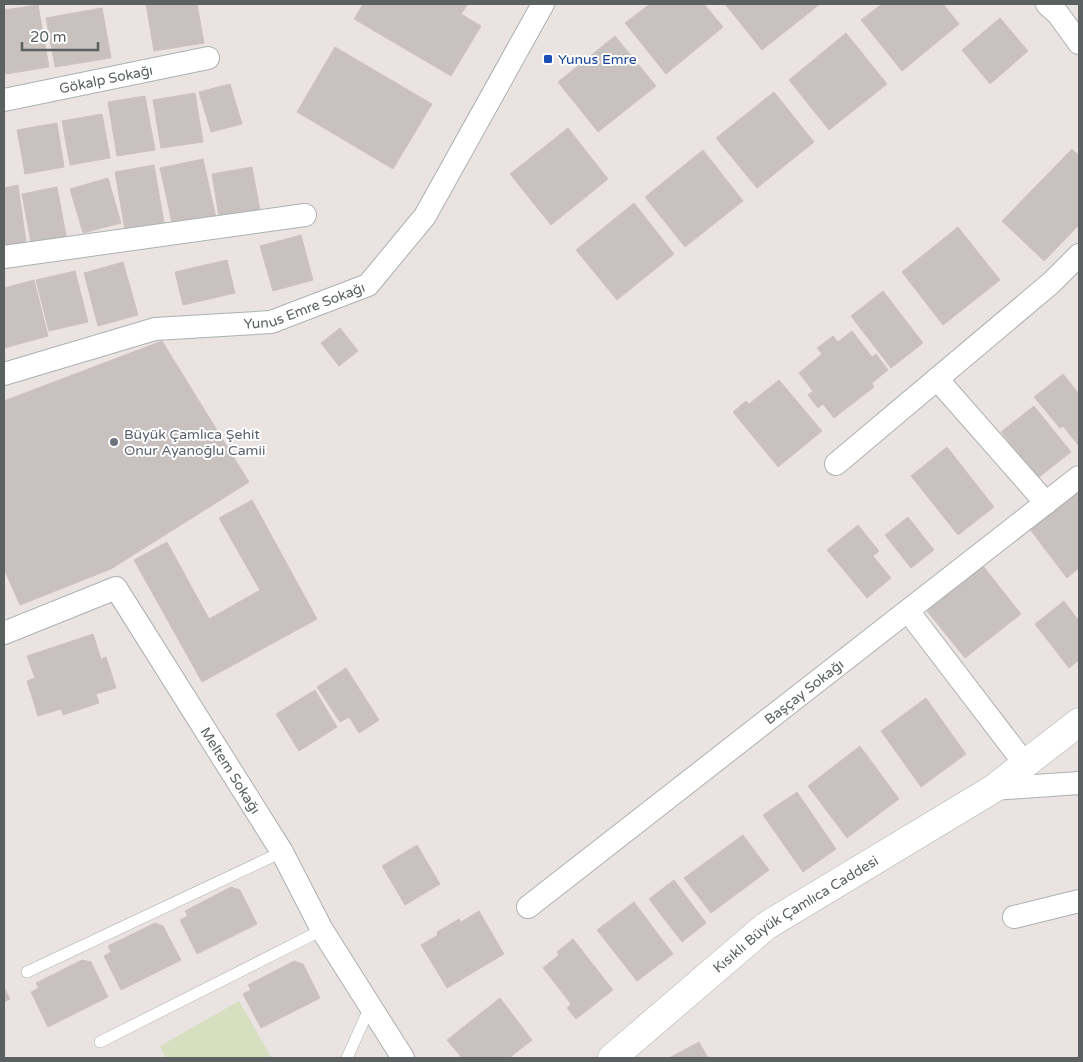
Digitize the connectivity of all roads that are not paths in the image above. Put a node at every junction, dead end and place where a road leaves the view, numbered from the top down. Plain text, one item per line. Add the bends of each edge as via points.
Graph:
1 (543, 4) edge
2 (1062, 9) edge
3 (1079, 43) edge
4 (208, 58) dead end
5 (4, 100) edge
6 (305, 216) dead end
7 (1079, 255) edge
8 (4, 257) edge
9 (4, 374) edge
10 (937, 379) junction
11 (836, 464) dead end
12 (1079, 477) edge
13 (1046, 503) junction
14 (908, 611) junction
15 (4, 633) edge
16 (1079, 722) edge
17 (1025, 764) junction
18 (1079, 783) edge
19 (993, 789) junction
20 (282, 852) junction
21 (1079, 901) edge
22 (528, 908) dead end
23 (1014, 917) dead end
24 (322, 930) junction
25 (27, 972) dead end
26 (370, 1007) junction
27 (100, 1042) dead end
28 (347, 1058) edge
29 (403, 1058) edge
30 (612, 1058) edge

1 - 9 street, Yunus Emre Sokağı via 425,216 368,285 271,322 154,329
2 - 3 street
4 - 5 street, Gökalp Sokağı
6 - 8 street
7 - 10 street via 1051,283
10 - 11 street
10 - 13 street
12 - 13 street, Başçay Sokağı
13 - 14 street, Başçay Sokağı
14 - 17 street
14 - 22 street, Başçay Sokağı
15 - 20 street, Meltem Sokağı via 116,588
16 - 17 main road, Kısıklı Büyük Çamlıca Caddesi
17 - 19 main road, Kısıklı Büyük Çamlıca Caddesi
18 - 19 street
19 - 30 main road, Kısıklı Büyük Çamlıca Caddesi via 766,926
20 - 24 street, Meltem Sokağı
20 - 25 lane
21 - 23 street
24 - 26 street, Meltem Sokağı
24 - 27 lane
26 - 28 lane
26 - 29 street, Meltem Sokağı

